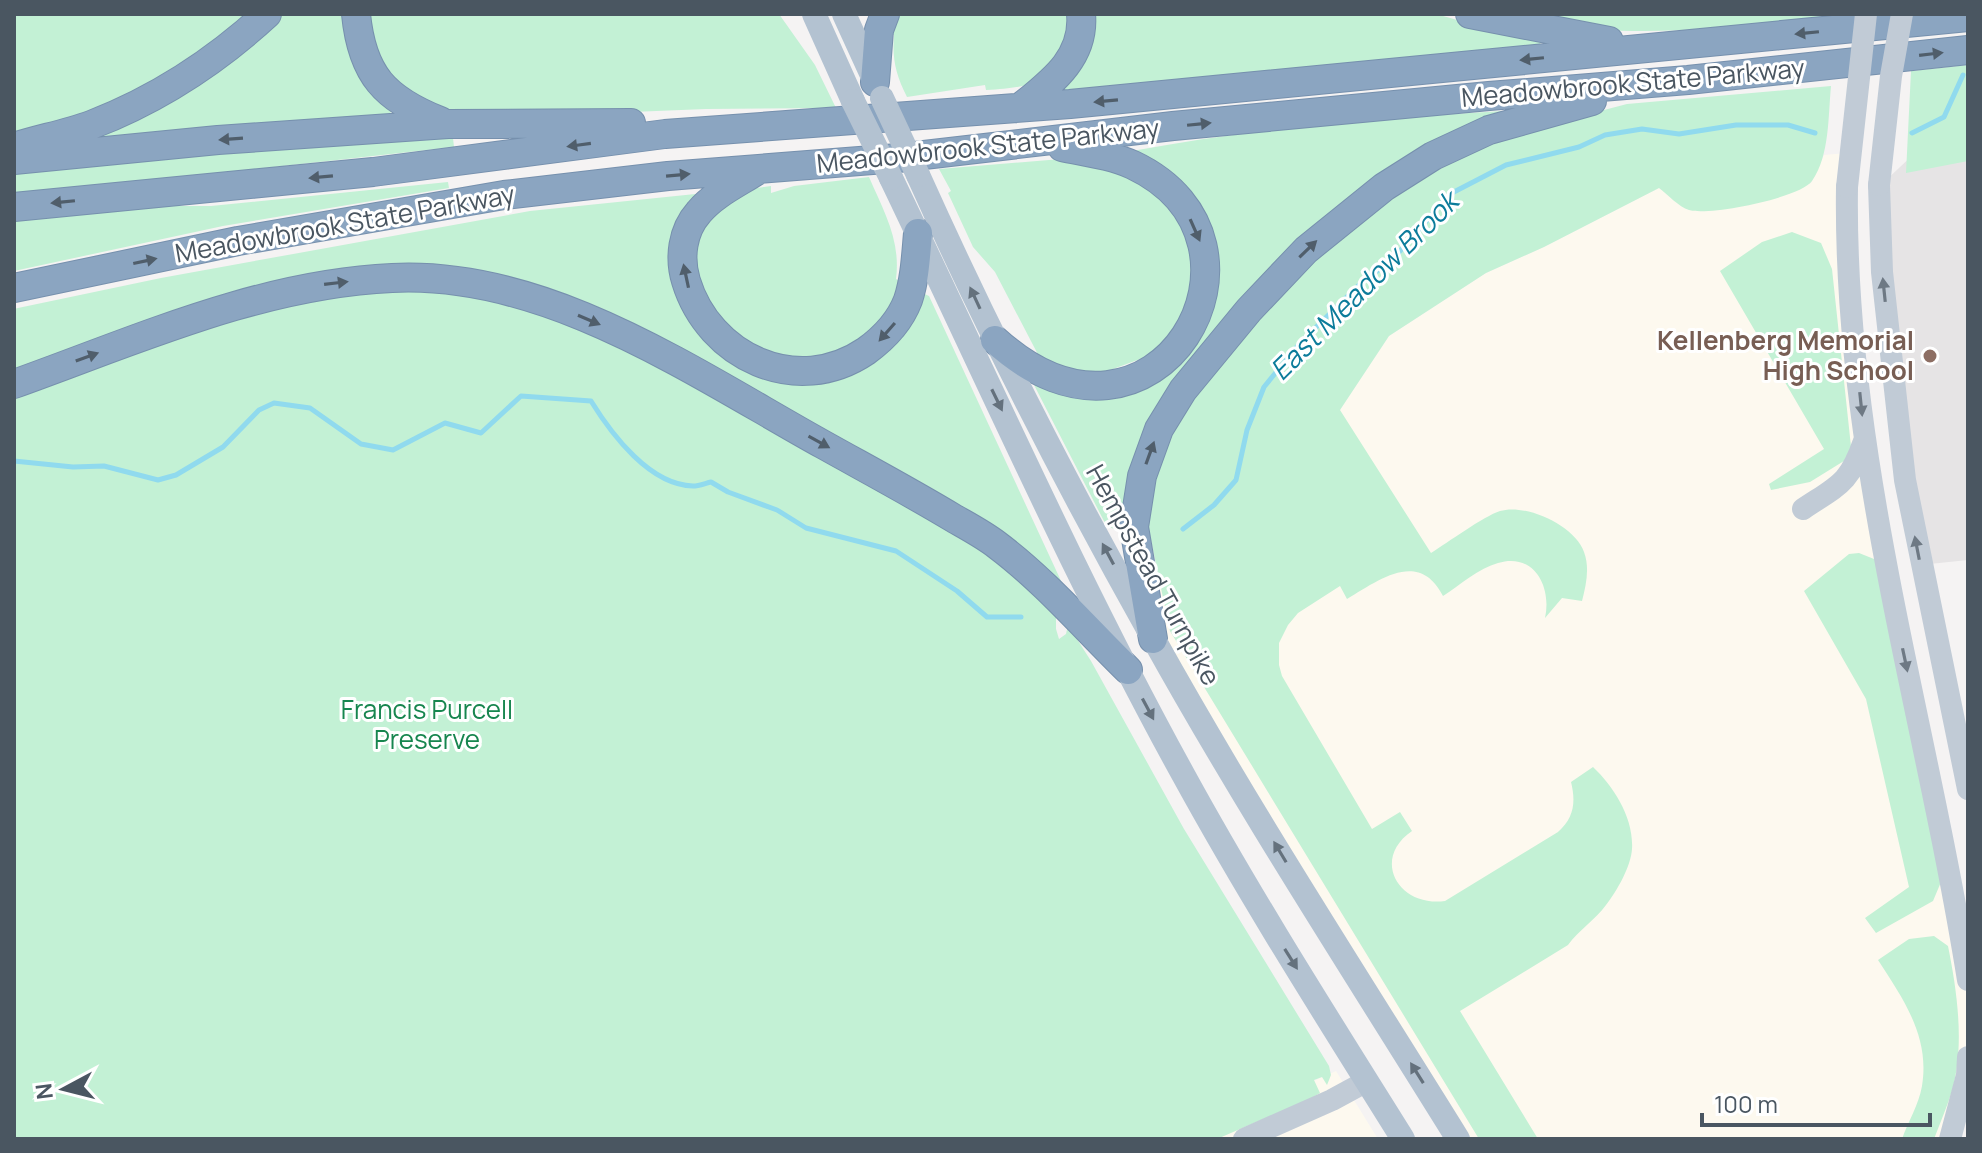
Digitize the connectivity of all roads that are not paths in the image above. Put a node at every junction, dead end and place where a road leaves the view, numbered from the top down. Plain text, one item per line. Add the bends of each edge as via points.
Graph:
1 (267, 14) edge
2 (356, 14) edge
3 (814, 14) edge
4 (844, 14) edge
5 (885, 14) edge
6 (1081, 14) edge
7 (1470, 14) edge
8 (1866, 14) edge
9 (1902, 14) edge
10 (1968, 17) edge
11 (1637, 48) junction
12 (1968, 50) edge
13 (1643, 84) junction
14 (870, 94) junction
15 (1022, 106) junction
16 (824, 122) junction
17 (448, 124) junction
18 (1038, 142) junction
19 (14, 147) edge
20 (14, 160) edge
21 (762, 168) junction
22 (14, 207) edge
23 (918, 233) junction
24 (14, 288) edge
25 (1850, 290) junction
26 (995, 340) junction
27 (1890, 342) junction
28 (14, 384) edge
29 (1864, 440) junction
30 (1803, 509) dead end
31 (1153, 639) junction
32 (1128, 670) junction
33 (1968, 789) edge
34 (1968, 980) edge
35 (1968, 1057) edge
36 (1367, 1081) junction
37 (1244, 1139) edge
38 (1403, 1139) edge
39 (1458, 1139) edge
40 (1950, 1139) edge

1 - 19 highway via 224,51 162,92 87,126
2 - 17 highway via 363,53 388,93
3 - 14 main road, Hempstead Turnpike
4 - 14 main road, Hempstead Turnpike
5 - 14 highway
6 - 15 highway via 1081,37 1071,61
7 - 11 highway
8 - 25 main road, bridge via 1847,187
27 -> 9 main road, bridge via 1879,185
10 -> 11 highway, Meadowbrook State Parkway
11 -> 15 highway, Meadowbrook State Parkway
13 -> 12 highway, Meadowbrook State Parkway
18 -> 13 highway, Meadowbrook State Parkway
31 -> 13 highway via 1134,527 1142,476 1159,429 1183,390 1249,310 1345,216 1433,156 1489,130
14 - 23 main road, Hempstead Turnpike, bridge via 891,178
26 -> 14 main road, Hempstead Turnpike, bridge via 918,175
15 - 16 highway, Meadowbrook State Parkway
16 - 17 highway
16 -> 22 highway, Meadowbrook State Parkway via 665,134 373,172
17 -> 20 highway
18 - 21 highway, Meadowbrook State Parkway
18 -> 26 highway via 1117,158 1164,185 1194,224 1206,276 1203,300 1178,347 1163,362 1121,384 1063,382 1017,359
23 -> 21 highway via 907,302 882,340 858,356 812,370 757,362 730,348 709,328 692,302 682,252 698,213
24 -> 21 highway, Meadowbrook State Parkway via 238,241 504,195
23 -> 32 main road, Hempstead Turnpike
25 - 27 main road via 1863,315
25 -> 29 main road
31 -> 26 main road, Hempstead Turnpike
33 -> 27 main road via 1908,503
28 -> 32 highway via 229,307 308,288 394,277 475,282 519,293 662,355 995,543
29 - 30 main road via 1854,469 1843,482
29 -> 34 main road
39 -> 31 main road, Hempstead Turnpike
32 -> 36 main road, Hempstead Turnpike via 1246,889
35 - 40 main road
36 - 37 main road
36 - 38 main road, Hempstead Turnpike

